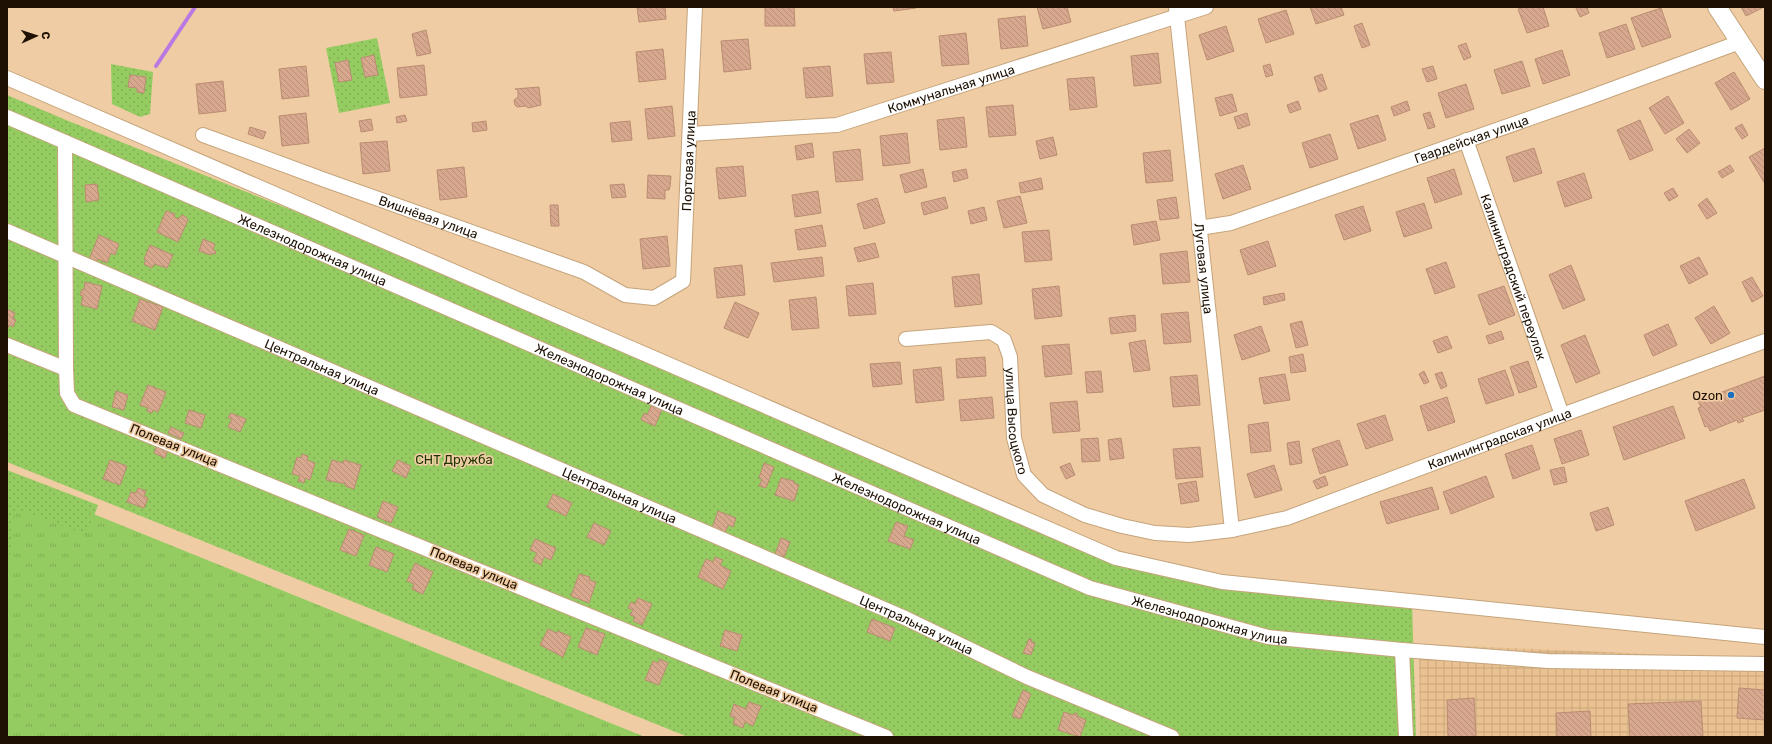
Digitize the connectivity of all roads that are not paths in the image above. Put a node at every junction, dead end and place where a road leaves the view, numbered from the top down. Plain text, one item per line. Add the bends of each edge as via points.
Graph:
1 (695, 7) edge
2 (1206, 7) edge
3 (1717, 7) edge
4 (1176, 11) edge
5 (1740, 42) junction
6 (7, 78) edge
7 (1765, 80) edge
8 (7, 117) edge
9 (690, 134) junction
10 (203, 135) dead end
11 (1466, 140) junction
12 (65, 142) junction
13 (1200, 228) junction
14 (7, 231) edge
15 (66, 256) junction
16 (654, 298) joint
17 (906, 339) dead end
18 (1765, 341) edge
19 (7, 345) edge
20 (66, 368) junction
21 (1562, 415) junction
22 (1232, 530) junction
23 (1765, 637) edge
24 (1402, 650) junction
25 (1765, 664) edge
26 (886, 737) edge
27 (1172, 737) edge
28 (1406, 737) edge

1 - 9 street, Портовая улица
2 - 4 street, Коммунальная улица
3 - 5 street
4 - 9 street, Коммунальная улица via 837,125
4 - 13 street, Луговая улица
5 - 7 street
5 - 11 street, Гвардейская улица
6 - 23 street via 1116,558 1222,582
8 - 12 street, Железнодорожная улица
9 - 16 street, Портовая улица via 683,281
10 - 16 street, Вишнёвая улица via 584,272 625,295
11 - 13 street, Гвардейская улица via 1231,223
11 - 21 street, Калининградский переулок
12 - 15 street
12 - 24 street, Железнодорожная улица via 1090,588 1268,637
13 - 22 street, Луговая улица
14 - 15 street
15 - 20 street
15 - 27 street, Центральная улица via 898,614 1027,677
17 - 22 street, улица Высоцкого via 990,332 1004,340 1010,357 1014,438 1024,475 1043,495 1084,515 1155,533 1189,534
18 - 21 street, Калининградская улица
19 - 20 street
20 - 26 street, Полевая улица via 67,393 74,404 81,408
21 - 22 street, Калининградская улица via 1287,518
24 - 25 street, Железнодорожная улица via 1548,661
24 - 28 street

